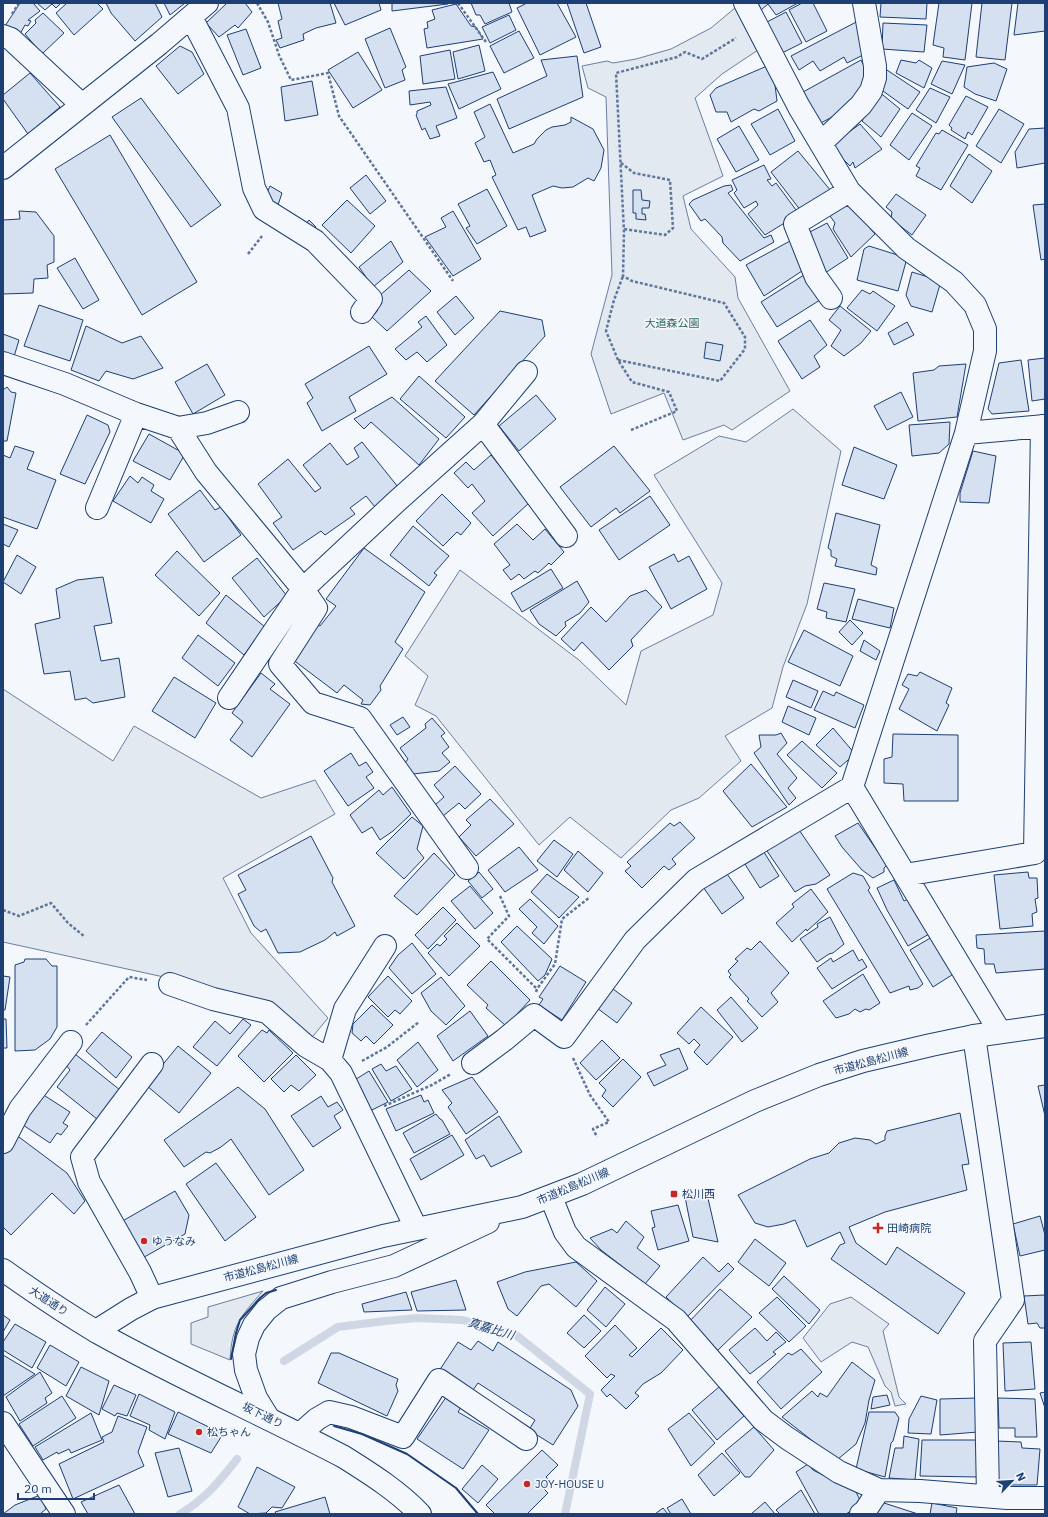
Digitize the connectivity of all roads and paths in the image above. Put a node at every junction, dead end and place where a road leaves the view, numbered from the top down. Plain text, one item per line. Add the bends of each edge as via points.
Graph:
1 (207, 3) edge
2 (257, 3) edge
3 (458, 3) edge
4 (745, 3) edge
5 (864, 3) edge
6 (191, 17) junction
7 (757, 26) junction
8 (3, 36) edge
9 (486, 42) dead end
10 (82, 105) junction
11 (821, 143) junction
12 (620, 163) junction
13 (3, 168) edge
14 (849, 191) junction
15 (624, 229) junction
16 (623, 276) junction
17 (453, 281) dead end
18 (831, 298) dead end
19 (362, 312) dead end
20 (618, 360) junction
21 (3, 363) edge
22 (526, 372) dead end
23 (238, 412) dead end
24 (136, 414) junction
25 (483, 424) junction
26 (1044, 426) edge
27 (178, 428) junction
28 (631, 430) dead end
29 (966, 433) junction
30 (97, 508) dead end
31 (566, 536) dead end
32 (303, 589) junction
33 (229, 698) dead end
34 (852, 787) junction
35 (467, 868) dead end
36 (905, 875) junction
37 (500, 896) dead end
38 (590, 897) dead end
39 (3, 910) edge
40 (85, 937) dead end
41 (385, 946) dead end
42 (170, 984) joint
43 (537, 989) junction
44 (534, 1015) junction
45 (419, 1022) dead end
46 (1045, 1026) edge
47 (1000, 1032) junction
48 (974, 1036) junction
49 (564, 1038) junction
50 (71, 1042) joint
51 (472, 1063) joint
52 (152, 1064) dead end
53 (335, 1067) junction
54 (361, 1116) junction
55 (597, 1136) dead end
56 (3, 1142) edge
57 (551, 1197) junction
58 (522, 1206) junction
59 (416, 1228) junction
60 (3, 1270) edge
61 (152, 1298) junction
62 (96, 1331) junction
63 (269, 1419) junction
64 (3, 1423) edge
65 (300, 1434) junction
66 (526, 1439) dead end
67 (879, 1490) junction
68 (988, 1496) junction
69 (1045, 1498) edge
70 (64, 1514) edge
71 (420, 1514) edge
72 (861, 1514) edge

1 - 6 street
2 - 17 path via 268,22 291,80 328,73 339,116
3 - 9 path
4 - 7 street
5 - 11 street via 875,78 871,91 861,105
6 - 10 street
6 - 19 street via 238,108 254,188 264,209 315,241 371,299
7 - 11 street via 799,107
7 - 12 path via 702,58 684,52 677,57 616,73
8 - 10 street via 11,39
10 - 13 street
11 - 14 street
12 - 15 path
12 - 15 path via 634,174 670,180 673,228 665,235
14 - 18 street via 795,224 816,277
14 - 29 street via 906,248 954,282 975,306 985,329 986,351
15 - 16 path
16 - 20 path via 606,330
16 - 20 path via 632,281 724,303 745,337 745,349 720,380
20 - 28 path via 632,382 669,392 677,411
21 - 24 street via 65,384
22 - 25 street
23 - 27 street via 207,423
24 - 27 street
24 - 30 street
25 - 31 street
25 - 32 street
26 - 29 street
26 - 36 street via 1035,853
27 - 32 street via 206,472
29 - 34 street
32 - 33 street
32 - 35 street via 316,608 280,664 313,703 360,718
34 - 36 street
34 - 49 street via 696,880 635,940
36 - 47 street
37 - 43 path via 509,916 487,939
38 - 43 path via 562,919 555,964
39 - 40 path via 19,916 51,903 68,923
41 - 53 street via 345,1010
42 - 50 path via 129,977
42 - 53 street via 213,999 267,1012
43 - 44 path
44 - 49 street
44 - 51 street
45 - 53 path via 387,1047
46 - 47 street, 市道松島松川線
47 - 48 street, 市道松島松川線
48 - 57 street, 市道松島松川線 via 863,1061 819,1076 755,1102
48 - 68 street via 1014,1300 985,1341
49 - 55 path via 590,1095 609,1122 593,1129
50 - 56 street via 20,1109
51 - 54 path via 432,1085
52 - 61 street via 82,1157 89,1182
53 - 54 street
54 - 59 street
57 - 58 street, 市道松島松川線
57 - 67 street via 565,1232 576,1247 676,1320 763,1420 839,1472
58 - 59 street, 市道松島松川線
58 - 63 street via 394,1266 281,1298 266,1310 254,1324 244,1354 246,1370 256,1398
59 - 61 street, 市道松島松川線
60 - 62 street, 大道通り
61 - 62 street, 市道松島松川線
62 - 63 street, 坂下通り
63 - 65 street, 坂下通り
64 - 70 street
65 - 66 street via 329,1412 351,1417 403,1437 439,1380
65 - 71 street, 坂下通り via 376,1476
67 - 68 street
67 - 72 street
68 - 69 street

